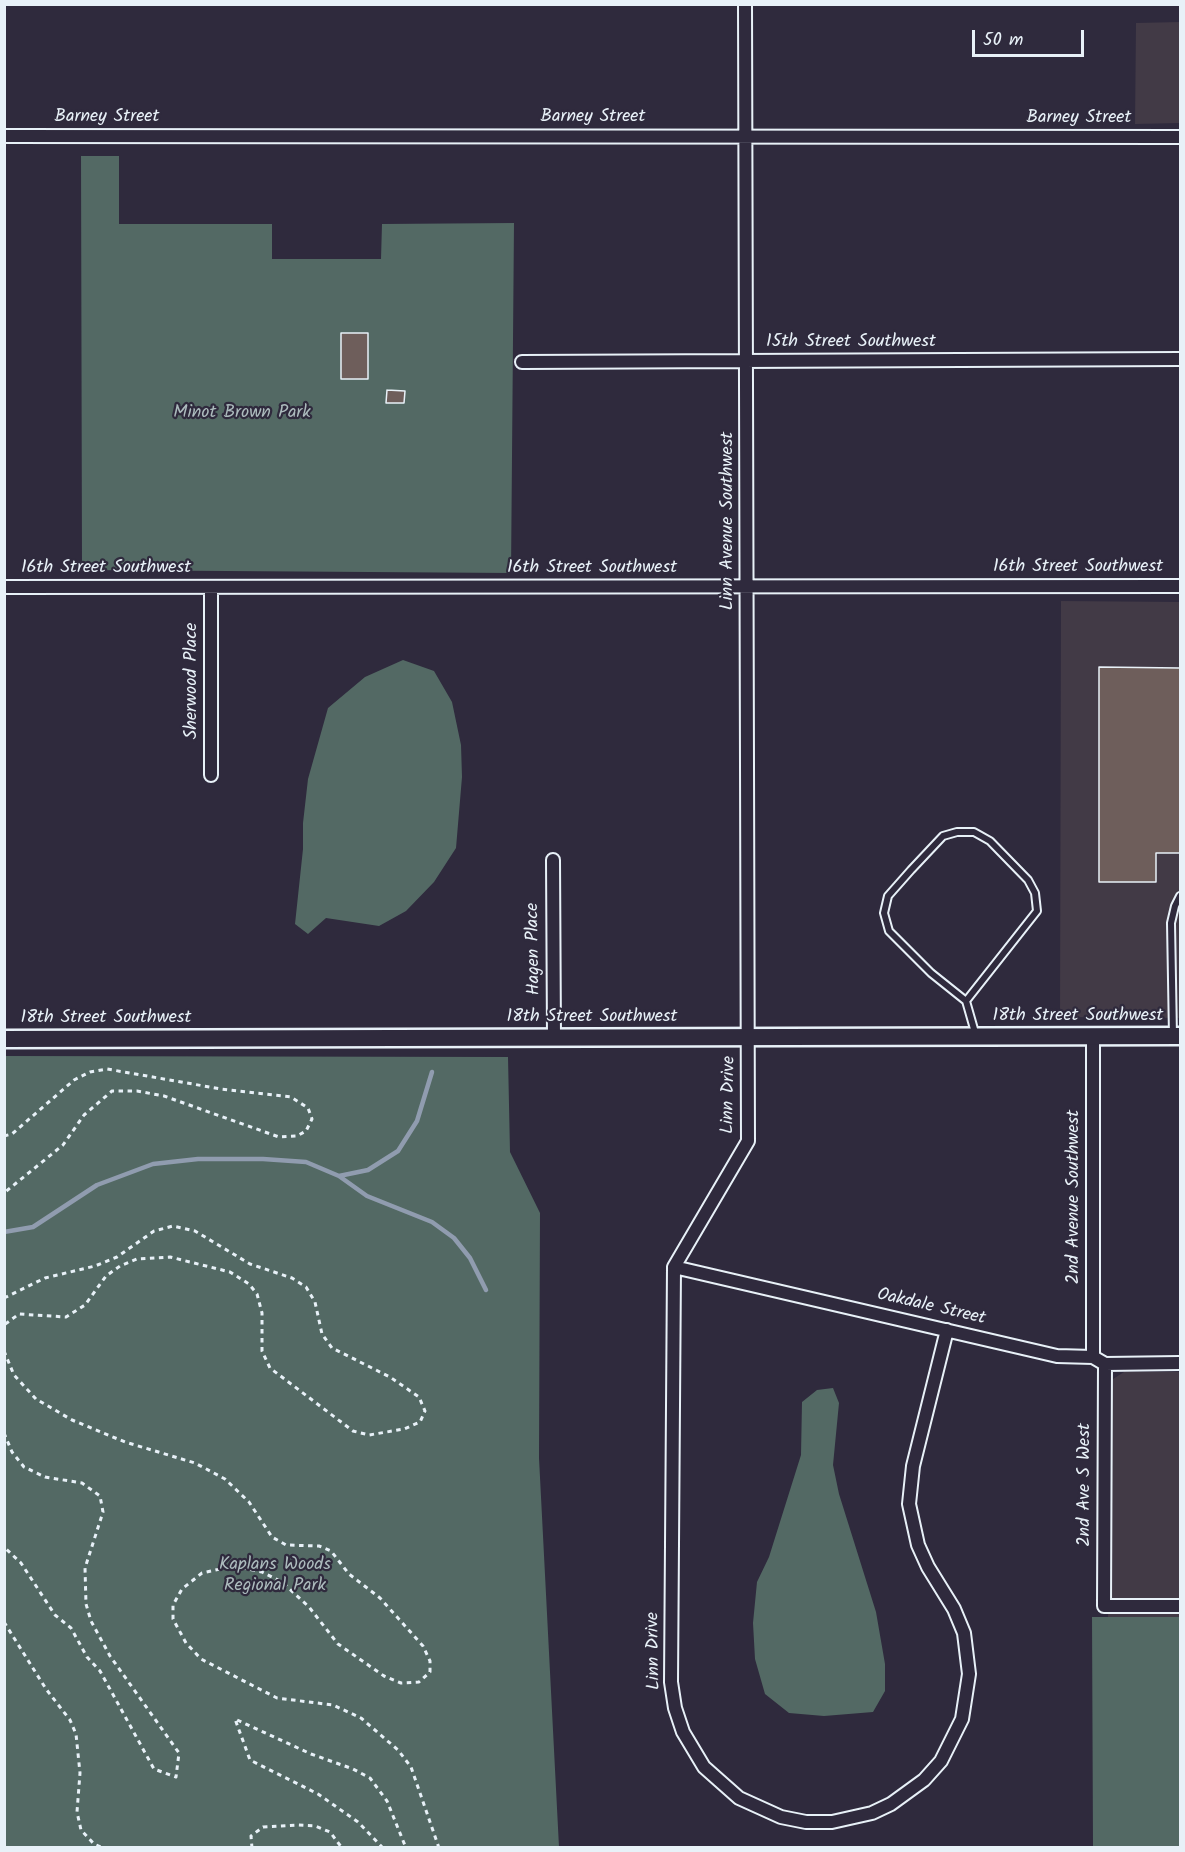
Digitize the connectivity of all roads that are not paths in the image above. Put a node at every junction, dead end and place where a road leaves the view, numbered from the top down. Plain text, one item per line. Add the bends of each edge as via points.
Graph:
1 (745, 4) edge
2 (4, 136) edge
3 (745, 137) junction
4 (1180, 137) edge
5 (1180, 359) edge
6 (746, 361) junction
7 (522, 362) dead end
8 (1180, 586) edge
9 (4, 587) edge
10 (211, 587) junction
11 (747, 587) junction
12 (211, 775) dead end
13 (553, 860) dead end
14 (1180, 896) edge
15 (966, 1001) junction
16 (1093, 1036) junction
17 (1177, 1036) edge
18 (749, 1037) junction
19 (976, 1037) junction
20 (554, 1038) junction
21 (4, 1039) edge
22 (674, 1267) junction
23 (947, 1330) junction
24 (1093, 1358) junction
25 (1180, 1363) edge
26 (1105, 1364) junction
27 (1180, 1606) edge

1 - 3 street, Linn Avenue Southwest
2 - 3 street, Barney Street
3 - 4 street, Barney Street
3 - 6 street, Linn Avenue Southwest
5 - 6 street, 15th Street Southwest
6 - 7 street, 15th Street Southwest
6 - 11 street, Linn Avenue Southwest
8 - 11 street, 16th Street Southwest
9 - 10 street, 16th Street Southwest
10 - 11 street, 16th Street Southwest
10 - 12 street, Sherwood Place
11 - 18 street, Linn Avenue Southwest
13 - 20 street, Hagen Place
14 - 17 lane via 1171,923
15 - 15 lane via 889,931 884,913 888,896 910,870 943,836 957,832 974,832 990,841 1028,880 1035,893 1037,911
15 - 19 lane
16 - 17 street, 18th Street Southwest
16 - 19 street, 18th Street Southwest
16 - 24 street, 2nd Avenue Southwest
18 - 19 street, 18th Street Southwest
18 - 20 street, 18th Street Southwest
18 - 22 street, Linn Drive via 748,1141
20 - 21 street, 18th Street Southwest
22 - 23 street, Oakdale Street
22 - 23 street, Linn Drive via 671,1682 675,1708 683,1732 704,1767 739,1798 781,1817 832,1822 872,1813 891,1804 924,1780 941,1761 962,1719 969,1674 964,1633 918,1545 909,1504 913,1466
23 - 24 street, Oakdale Street via 1057,1356
24 - 26 street, Oakdale Street
25 - 26 street, Oakdale Street
26 - 27 street, 2nd Ave S West via 1104,1606

